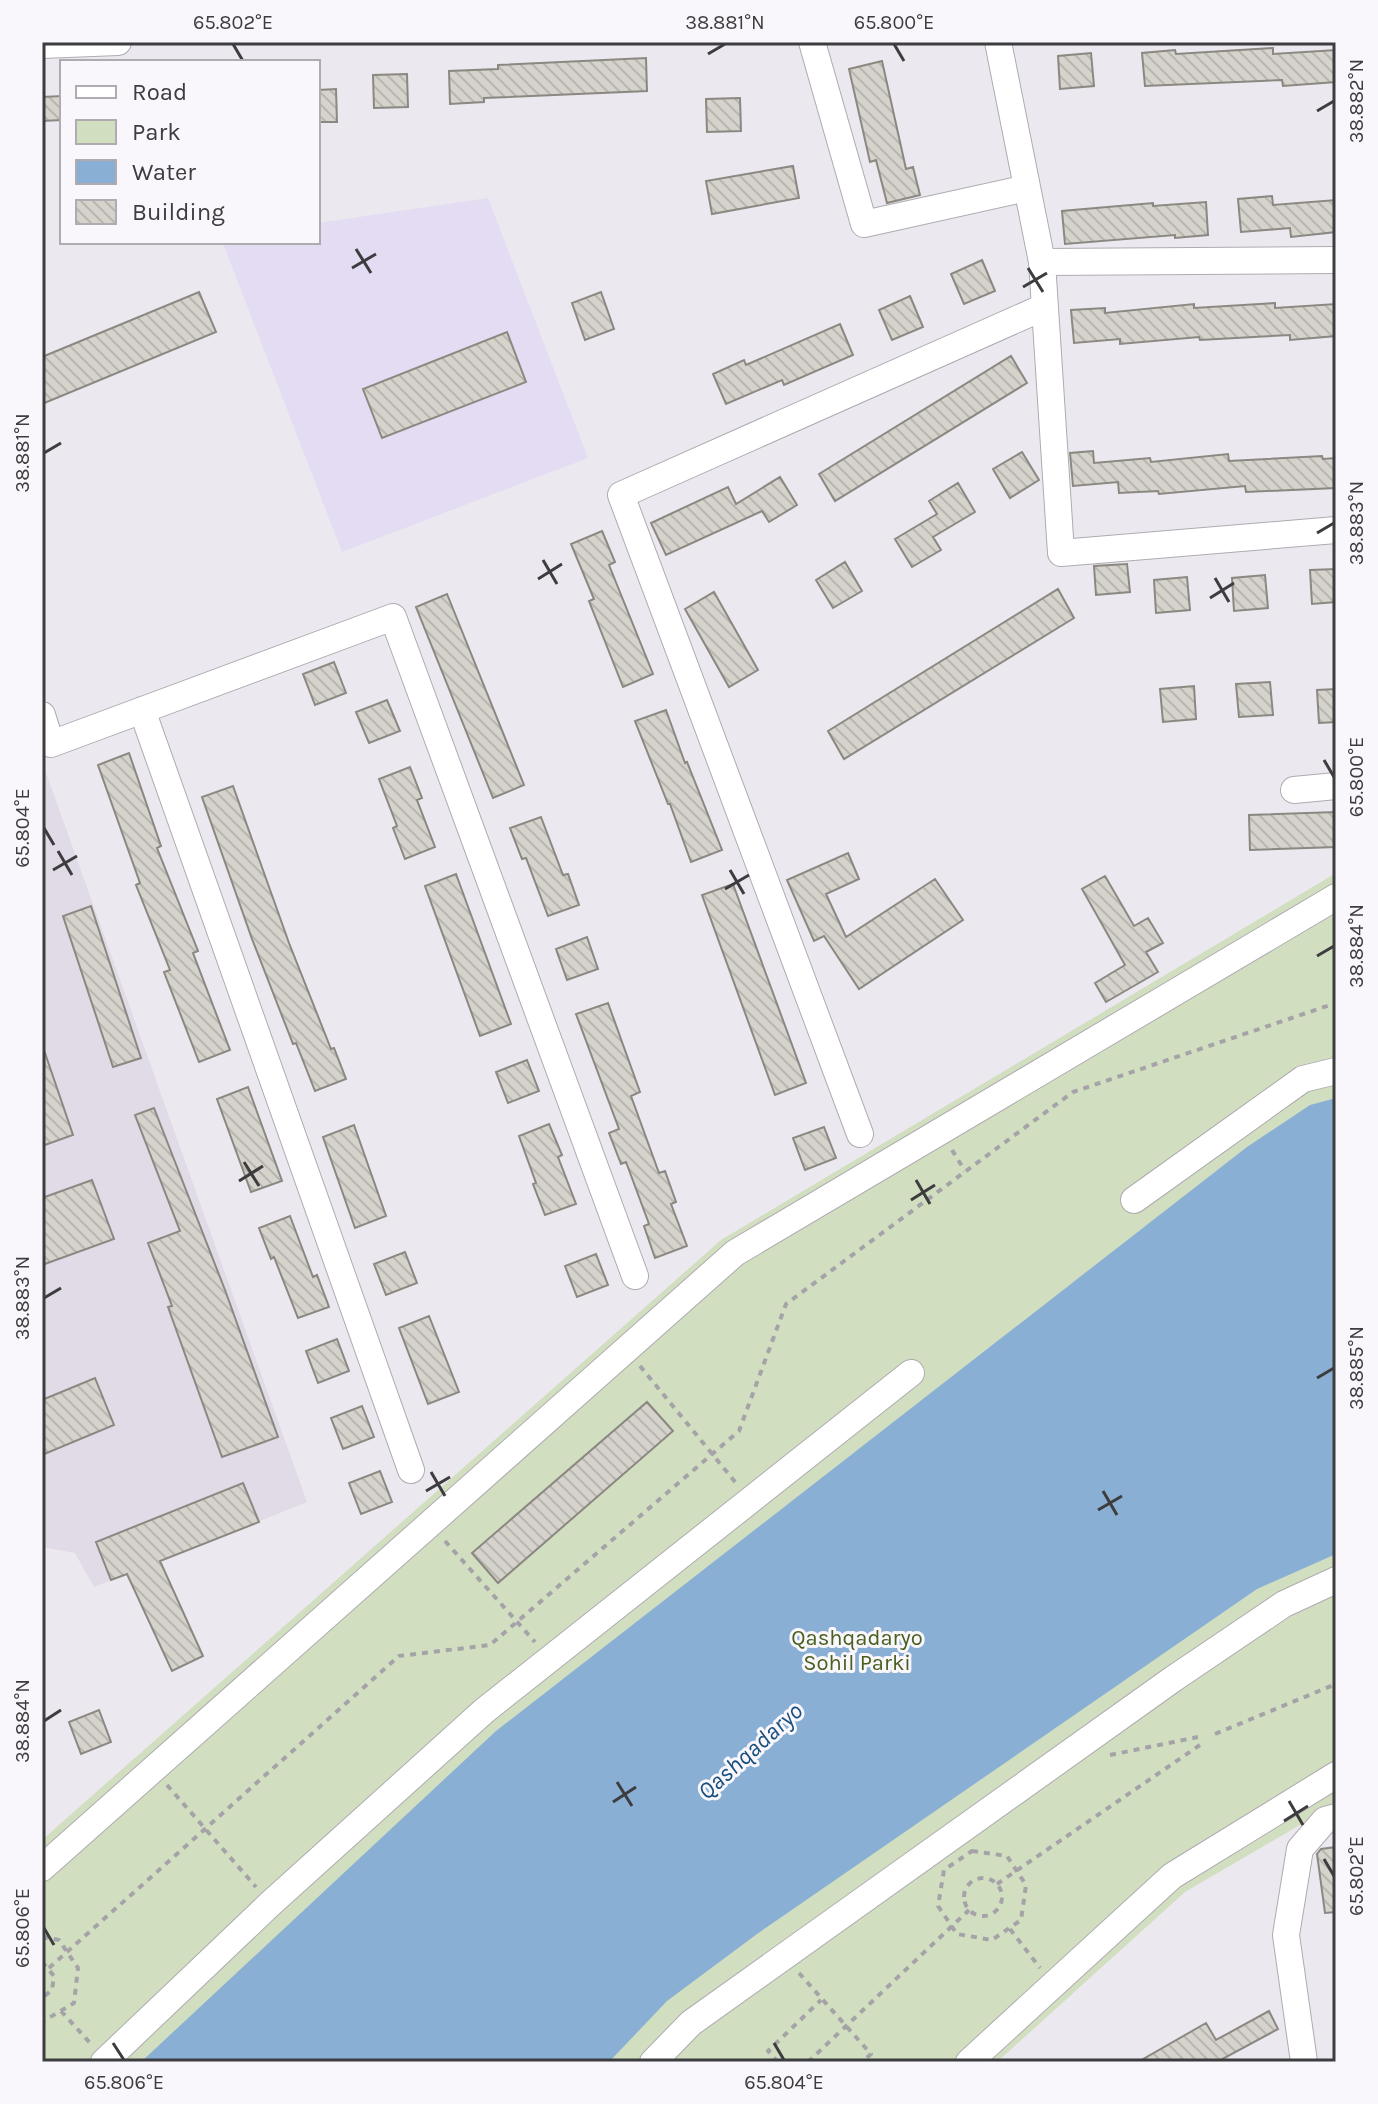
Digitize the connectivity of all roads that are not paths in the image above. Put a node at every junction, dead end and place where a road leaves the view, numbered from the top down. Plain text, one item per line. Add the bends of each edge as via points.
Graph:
1 (118, 42) edge
2 (812, 42) edge
3 (998, 42) edge
4 (42, 45) edge
5 (1027, 188) junction
6 (1336, 260) edge
7 (1042, 262) junction
8 (1044, 307) junction
9 (1336, 530) edge
10 (142, 710) junction
11 (42, 715) edge
12 (1336, 786) edge
13 (1294, 790) dead end
14 (1336, 897) edge
15 (1336, 1071) edge
16 (860, 1134) dead end
17 (1134, 1200) dead end
18 (635, 1276) dead end
19 (911, 1373) dead end
20 (411, 1470) dead end
21 (1336, 1580) edge
22 (1336, 1775) edge
23 (1336, 1817) edge
24 (42, 1868) edge
25 (105, 2061) edge
26 (653, 2062) edge
27 (969, 2062) edge
28 (1304, 2062) edge

1 - 4 street
2 - 5 street via 864,224
3 - 5 street
5 - 7 street
6 - 7 street
7 - 8 street
8 - 9 street via 1061,553
8 - 16 street via 621,495
10 - 11 street via 51,744
10 - 18 street via 393,617
10 - 20 street
12 - 13 street
14 - 24 street via 735,1253
15 - 17 street via 1303,1079
19 - 25 street via 484,1711
21 - 26 street via 1284,1604 1173,1679 691,2023
22 - 27 street via 1172,1876
23 - 28 street via 1325,1820 1300,1849 1286,1935

